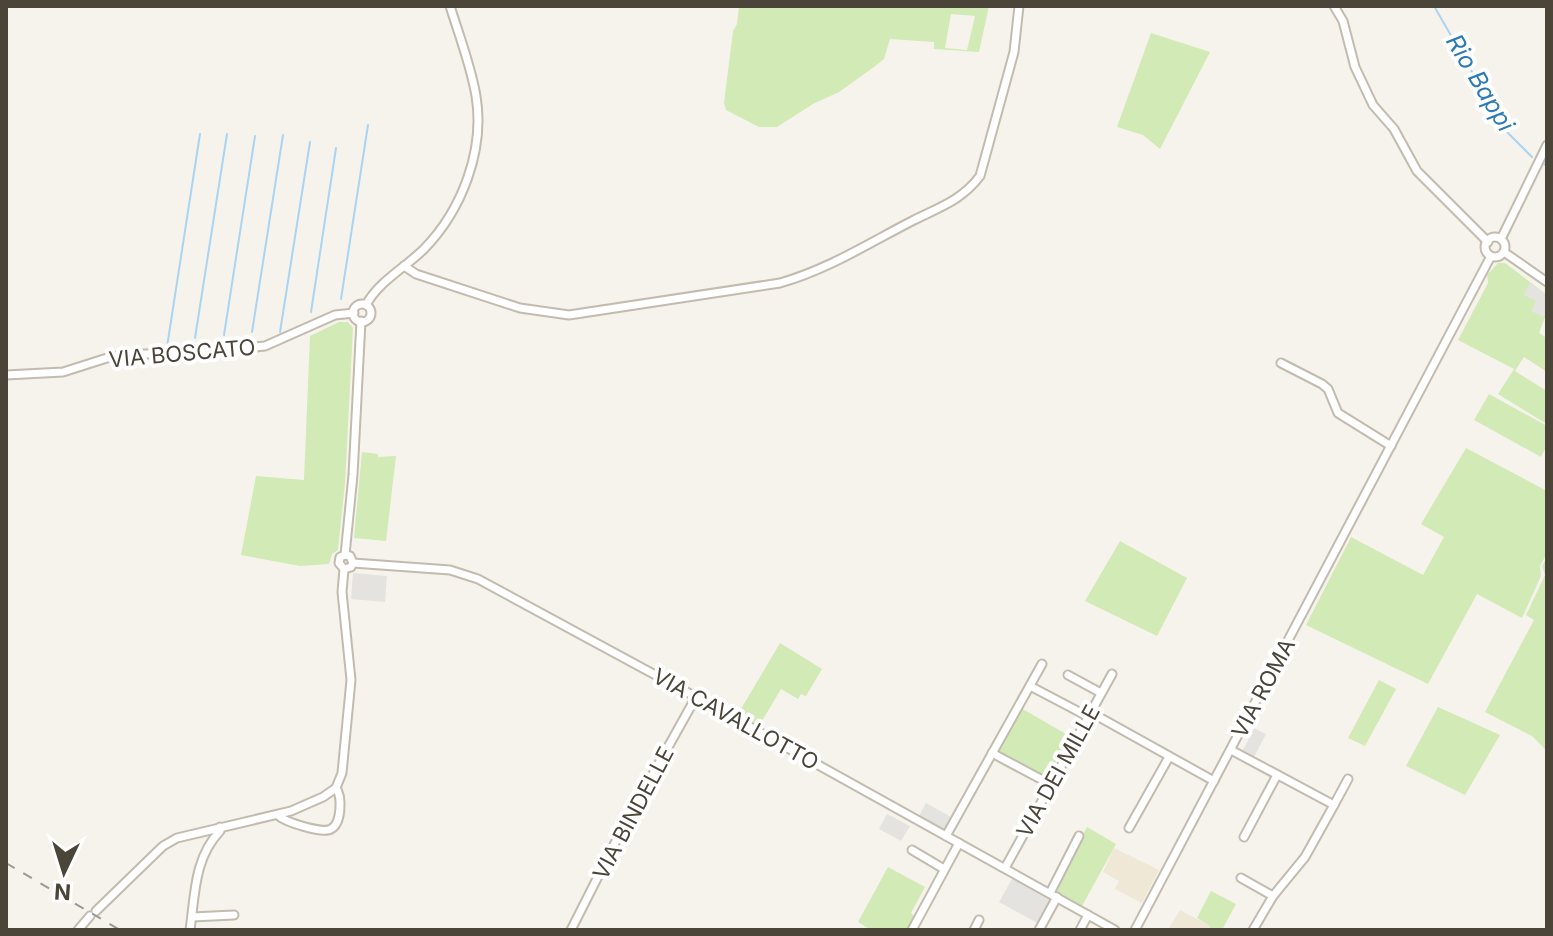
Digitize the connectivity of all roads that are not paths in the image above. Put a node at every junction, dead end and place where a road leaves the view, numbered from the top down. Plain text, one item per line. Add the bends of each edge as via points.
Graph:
1 (450, 6) edge
2 (1019, 6) edge
3 (1334, 6) edge
4 (1547, 145) edge
5 (1501, 239) junction
6 (1488, 242) junction
7 (1504, 252) junction
8 (1491, 256) junction
9 (404, 266) junction
10 (1547, 282) edge
11 (366, 305) junction
12 (354, 313) junction
13 (361, 321) junction
14 (1281, 363) dead end
15 (6, 375) edge
16 (1391, 446) junction
17 (345, 555) junction
18 (353, 563) junction
19 (344, 569) junction
20 (1042, 664) dead end
21 (1112, 674) dead end
22 (1068, 675) dead end
23 (1030, 686) junction
24 (1101, 693) junction
25 (696, 697) junction
26 (1089, 714) junction
27 (1231, 750) junction
28 (992, 753) junction
29 (1169, 757) junction
30 (1277, 775) junction
31 (1348, 779) dead end
32 (1214, 781) junction
33 (1050, 784) junction
34 (336, 788) junction
35 (1334, 805) junction
36 (278, 815) junction
37 (220, 827) junction
38 (1129, 828) dead end
39 (946, 836) junction
40 (1079, 836) dead end
41 (1244, 837) dead end
42 (959, 843) junction
43 (912, 850) dead end
44 (1005, 868) junction
45 (944, 869) junction
46 (1241, 878) dead end
47 (1054, 895) junction
48 (1273, 896) junction
49 (234, 915) dead end
50 (1088, 915) junction
51 (192, 917) junction
52 (979, 920) dead end
53 (78, 930) edge
54 (190, 930) edge
55 (571, 930) edge
56 (912, 930) edge
57 (974, 930) edge
58 (1039, 930) edge
59 (1080, 930) edge
60 (1115, 930) edge
61 (1135, 930) edge
62 (1253, 930) edge

1 - 9 street via 476,98 472,162 448,218
2 - 9 street via 1014,52 980,176 950,204 810,275 569,315 520,308
3 - 6 street via 1373,105 1394,129 1417,171
4 - 5 street
5 - 6 street
5 - 7 street
6 - 8 street
7 - 8 street
7 - 10 street
8 - 16 street, VIA ROMA
9 - 11 street via 374,291
11 - 12 street via 358,305
11 - 13 street via 371,315
12 - 13 street
12 - 15 street, VIA BOSCATO via 335,315 265,346 131,354 63,372
13 - 17 street
14 - 16 street via 1322,384 1338,413
16 - 27 street, VIA ROMA
17 - 18 street
17 - 19 street via 339,560
18 - 19 street
18 - 25 street, VIA CAVALLOTTO via 450,570 478,579
19 - 34 street via 351,680
20 - 23 street
21 - 24 street, VIA DEI MILLE
22 - 24 street
23 - 26 street
23 - 28 street
24 - 26 street, VIA DEI MILLE
25 - 39 street, VIA CAVALLOTTO
25 - 55 street, VIA BINDELLE
26 - 29 street
26 - 33 street, VIA DEI MILLE
27 - 30 street
27 - 32 street, VIA ROMA
28 - 33 street
28 - 39 street
29 - 32 street
29 - 38 street
30 - 35 street
30 - 41 street
31 - 35 street
32 - 61 street, VIA ROMA
33 - 44 street, VIA DEI MILLE
34 - 36 street
34 - 36 street via 340,801 332,829 301,826
35 - 48 street via 1305,857
36 - 37 street
37 - 51 street via 199,867
37 - 53 street via 163,846
39 - 42 street, VIA CAVALLOTTO
40 - 47 street
42 - 44 street, VIA CAVALLOTTO
42 - 45 street
43 - 45 street
44 - 47 street, VIA CAVALLOTTO
45 - 56 street
46 - 48 street
47 - 50 street, VIA CAVALLOTTO
47 - 58 street
48 - 62 street
49 - 51 street
50 - 59 street
50 - 60 street, VIA CAVALLOTTO
51 - 54 street
52 - 57 street

